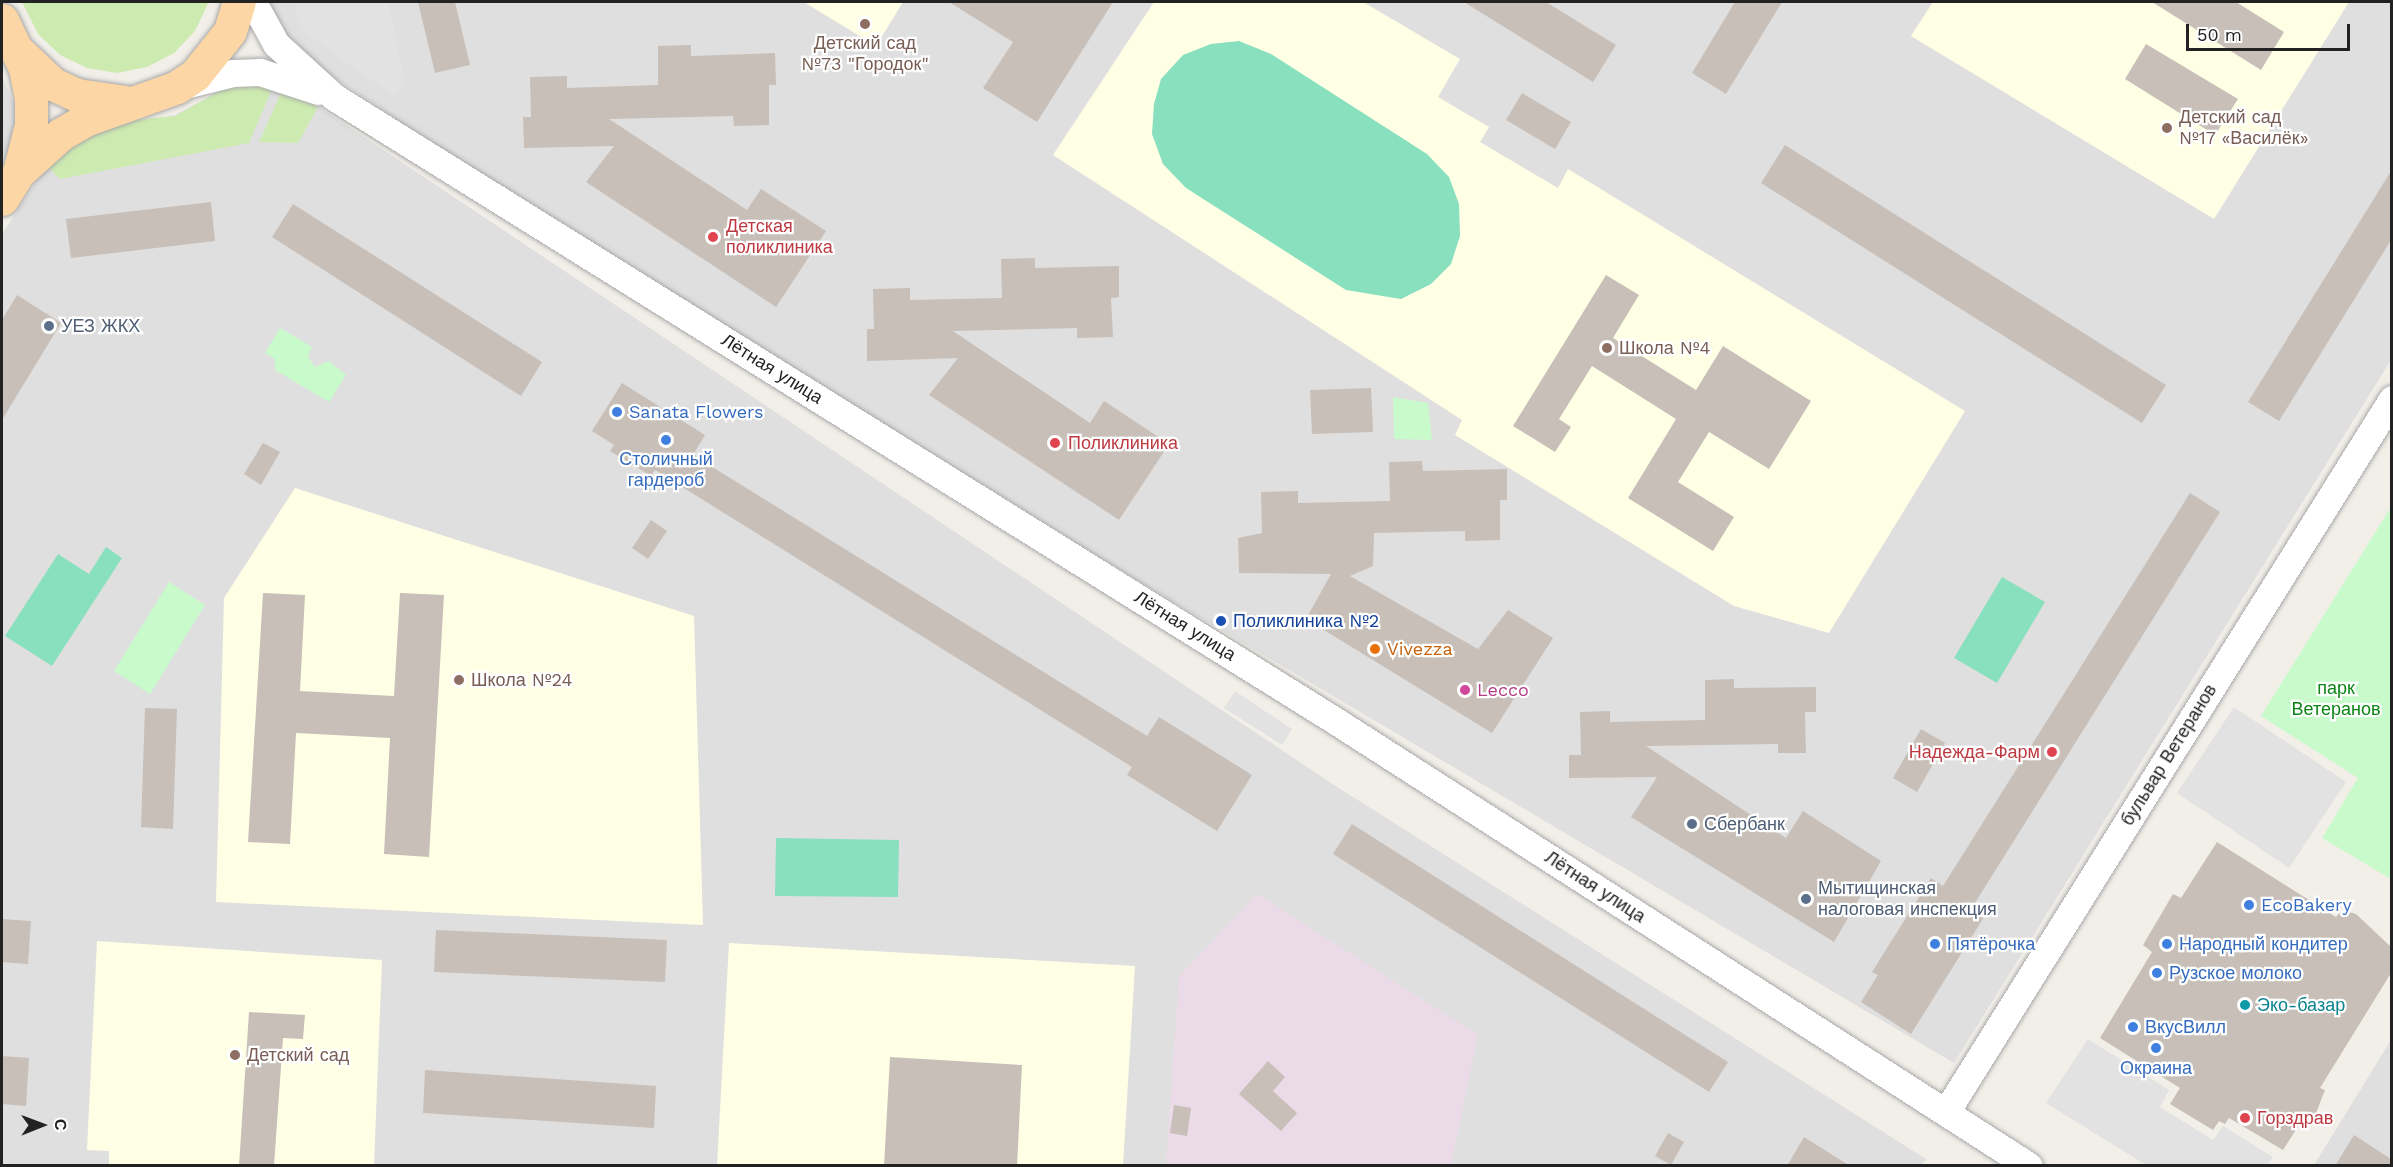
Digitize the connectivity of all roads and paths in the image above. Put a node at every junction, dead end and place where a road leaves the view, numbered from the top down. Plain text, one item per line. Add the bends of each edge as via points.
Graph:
1 (239, 2) edge
2 (253, 2) edge
3 (7, 32) edge
4 (163, 93) junction
5 (334, 97) junction
6 (10, 185) edge
7 (2391, 399) edge
8 (1946, 1112) junction
9 (2030, 1166) edge

1 - 4 main road via 230,31 213,57
2 - 5 street via 276,44
3 - 4 main road via 31,67 77,95 121,102
3 - 6 main road via 25,68 31,98 31,125
4 - 5 street via 208,78 260,72
4 - 6 main road via 85,120 61,134
5 - 8 street, Лётная улица via 1322,712
7 - 8 street, бульвар Ветеранов
8 - 9 street, Лётная улица

